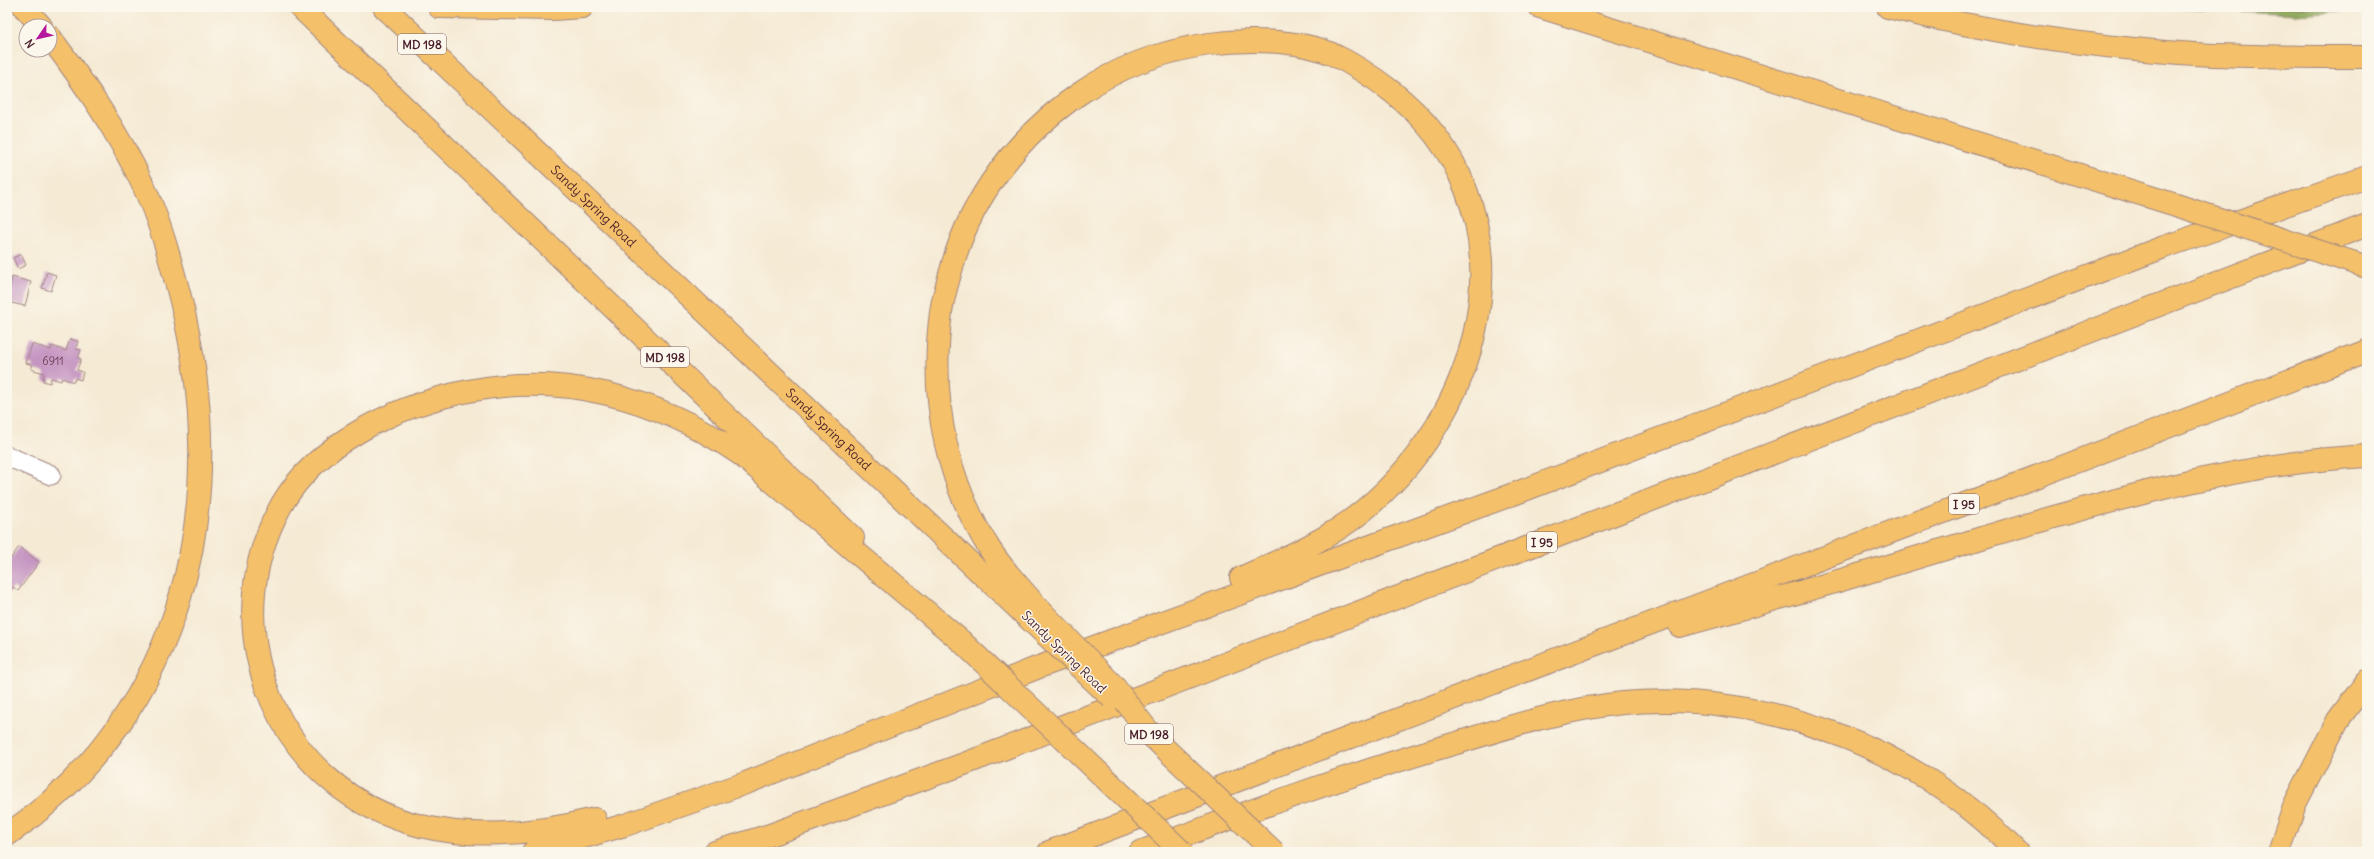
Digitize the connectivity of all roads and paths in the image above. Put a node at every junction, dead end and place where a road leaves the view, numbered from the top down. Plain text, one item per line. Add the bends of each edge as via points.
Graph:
1 (24, 7) edge
2 (300, 7) edge
3 (384, 7) edge
4 (439, 7) edge
5 (582, 7) edge
6 (1540, 7) edge
7 (1888, 7) edge
8 (34, 18) edge
9 (58, 48) edge
10 (2367, 57) edge
11 (2367, 177) edge
12 (2367, 225) edge
13 (2367, 267) edge
14 (2367, 350) edge
15 (2367, 456) edge
16 (8, 459) edge
17 (51, 475) dead end
18 (1033, 613) junction
19 (961, 641) junction
20 (1561, 658) junction
21 (1039, 667) junction
22 (2367, 681) edge
23 (882, 727) junction
24 (7, 835) edge
25 (533, 852) edge
26 (715, 852) edge
27 (1049, 852) edge
28 (1140, 852) edge
29 (1182, 852) edge
30 (1274, 852) edge
31 (2017, 852) edge
32 (2279, 852) edge

1 - 8 main road
2 - 19 main road, MD 198
3 - 18 main road, Sandy Spring Road / MD 198
4 - 5 main road
6 - 13 main road, bridge
7 - 10 main road via 1997,30 2114,47 2194,54
9 - 24 main road via 97,102 122,143 144,186 160,226 188,330 198,389 202,467 192,556 182,597 166,641 143,686 119,726 91,760 62,791
11 - 21 main road via 2164,247 1519,492
12 - 26 main road, I 95 via 972,761 770,835
14 - 20 main road, I 95
15 - 20 main road via 2264,466 2092,505 1759,605
16 - 17 street
18 - 21 main road via 972,519 952,472 940,418 936,369 941,308 955,255 973,214 998,174 1028,136 1061,107 1102,78 1139,62 1190,47 1244,41 1286,44 1329,53 1370,75 1408,104 1442,145 1466,189 1477,230 1482,278 1478,321 1468,363 1449,405 1426,444 1402,474 1362,511 1318,541 1257,571
18 - 30 main road, MD 198, bridge via 1113,685 1152,736
19 - 23 main road via 762,472 707,432 638,402 601,392 560,386 518,384 481,388 445,396 400,411 365,428 306,473 283,503 269,532 257,569 253,603 254,644 262,678 274,709 293,740 315,766 344,792 382,812 420,826 463,833 514,833 563,827 621,812
19 - 29 main road, MD 198, bridge
20 - 27 main road, I 95
21 - 23 main road
22 - 32 main road via 2334,727 2295,804
23 - 25 main road via 746,783 625,825
28 - 31 main road via 1292,795 1514,725 1576,709 1626,703 1736,707 1795,720 1840,736 1893,758 1952,794 2000,834

